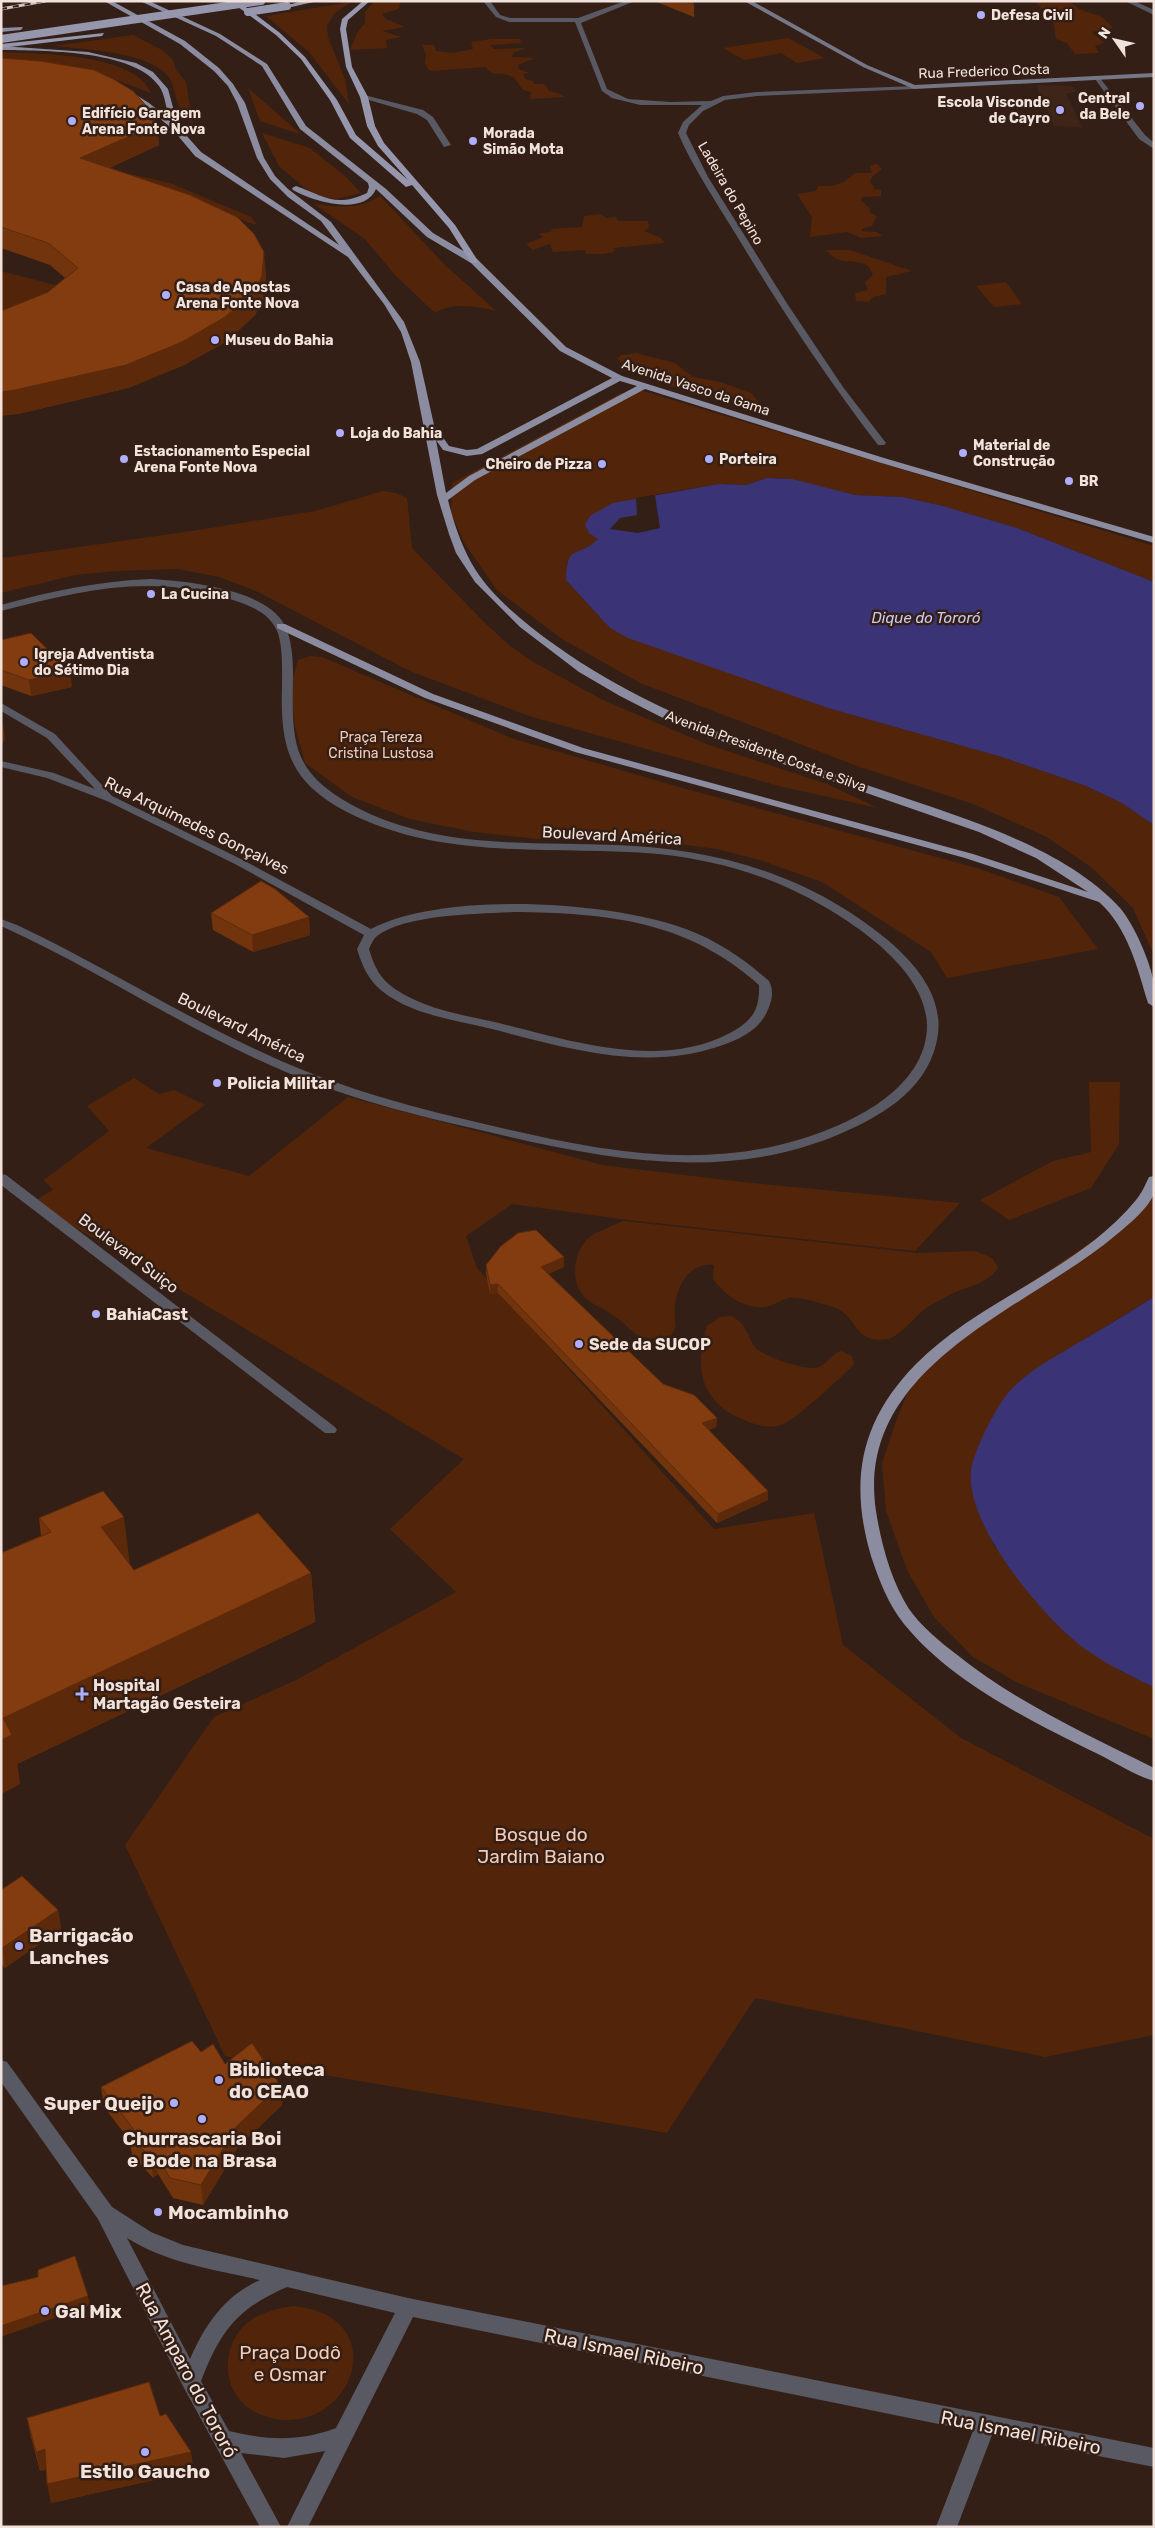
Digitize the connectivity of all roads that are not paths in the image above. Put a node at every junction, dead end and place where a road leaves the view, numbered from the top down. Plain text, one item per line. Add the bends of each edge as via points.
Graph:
1 (107, 1) edge
2 (142, 1) edge
3 (233, 1) edge
4 (261, 1) edge
5 (315, 1) edge
6 (367, 1) edge
7 (486, 1) edge
8 (632, 1) edge
9 (747, 1) edge
10 (1128, 1) edge
11 (192, 3) dead end
12 (238, 13) dead end
13 (1154, 13) edge
14 (199, 19) dead end
15 (579, 20) junction
16 (21, 28) joint
17 (140, 28) dead end
18 (1, 29) edge
19 (111, 33) dead end
20 (1, 39) edge
21 (1, 47) edge
22 (1154, 75) edge
23 (1097, 78) junction
24 (914, 87) junction
25 (118, 88) edge
26 (364, 97) junction
27 (711, 104) junction
28 (177, 129) junction
29 (447, 145) dead end
30 (1154, 147) edge
31 (262, 161) junction
32 (371, 181) junction
33 (431, 203) junction
34 (351, 256) junction
35 (474, 261) junction
36 (619, 378) junction
37 (644, 386) junction
38 (428, 421) junction
39 (881, 443) dead end
40 (444, 499) junction
41 (1154, 540) edge
42 (1, 608) edge
43 (281, 626) junction
44 (1, 706) edge
45 (1, 764) edge
46 (111, 798) junction
47 (1105, 902) junction
48 (1, 922) edge
49 (371, 934) junction
50 (1154, 1003) edge
51 (1, 1178) edge
52 (1154, 1180) edge
53 (330, 1430) dead end
54 (1154, 1775) edge
55 (1, 2067) edge
56 (105, 2213) junction
57 (286, 2278) junction
58 (408, 2308) junction
59 (190, 2382) junction
60 (986, 2425) junction
61 (345, 2434) junction
62 (223, 2439) junction
63 (1154, 2458) edge
64 (271, 2527) edge
65 (297, 2527) edge
66 (946, 2527) edge

1 - 31 main road, Avenida Presidente Costa e Silva via 182,44 215,68 240,100
2 - 32 main road, Avenida Vasco da Gama via 218,35 265,65 303,127
3 - 33 highway via 278,34 303,58 333,100 352,136
4 - 20 highway, bridge
5 - 12 highway, bridge
6 - 26 highway via 345,19 343,29 349,67
7 - 15 street via 498,16 509,20
8 - 15 street
9 - 24 main road, Rua Frederico Costa via 813,40
10 - 13 street
11 - 16 highway
14 - 17 highway
15 - 27 street via 578,26 604,90 610,96 642,103
16 - 18 main road
19 - 21 highway
21 - 28 main road via 89,54 146,70 163,86 169,113
22 - 23 main road, Rua Frederico Costa
23 - 24 main road, Rua Frederico Costa
23 - 30 street via 1142,137
24 - 27 street, Ladeira do Pepino via 739,95
25 - 28 main road via 147,104
26 - 29 street via 420,112 430,119
26 - 33 highway via 371,126 381,144
27 - 39 street, Ladeira do Pepino via 686,124 682,133 685,141 802,336
28 - 34 main road via 198,154
31 - 32 main road via 309,197 328,202 363,198 370,194
31 - 34 main road, Avenida Presidente Costa e Silva via 280,186 332,227
32 - 35 main road, Avenida Vasco da Gama via 430,235
33 - 35 highway
34 - 38 main road, Avenida Presidente Costa e Silva via 405,331 416,363
35 - 36 main road, Avenida Vasco da Gama via 563,349
36 - 37 main road, Avenida Vasco da Gama
36 - 38 main road via 479,452 467,454 446,448
37 - 40 main road via 472,478
37 - 41 main road, Avenida Vasco da Gama via 880,460
38 - 40 main road, Avenida Presidente Costa e Silva
40 - 47 main road, Avenida Presidente Costa e Silva via 453,534 472,571 512,616 576,667 684,723 991,832 1054,864
42 - 43 street via 99,584 175,583 234,596 271,614
43 - 47 main road via 429,696 502,724 597,755 969,856
43 - 48 street, Boulevard América via 288,666 288,737 294,760 308,781 336,801 410,834 451,842 511,847 655,850 728,862 776,877 845,915 884,944 915,974 931,1008 933,1038 921,1071 886,1107 835,1134 761,1155 686,1161 619,1156 400,1107 334,1087 245,1050
44 - 46 street via 51,736
45 - 46 street, Rua Arquimedes Gonçalves via 50,775
46 - 49 street, Rua Arquimedes Gonçalves via 239,862
47 - 50 main road, Avenida Presidente Costa e Silva via 1118,914 1134,945
49 - 49 street via 411,919 513,908 562,908 614,915 665,927 710,943 751,968 764,984 765,1003 752,1023 732,1038 700,1048 629,1054 544,1038 414,1004 390,992 372,976 363,949
51 - 53 street, Boulevard Suiço
52 - 54 main road via 1136,1208 1115,1230 968,1327 932,1355 903,1388 881,1425 868,1461 866,1499 886,1582 910,1620 941,1650 992,1690
55 - 56 street
56 - 57 street, Rua Ismael Ribeiro via 144,2238 182,2253
56 - 59 street, Rua Amparo do Tororó
57 - 58 street, Rua Ismael Ribeiro
57 - 59 street via 250,2295 223,2318 203,2349
58 - 60 street, Rua Ismael Ribeiro
58 - 61 street
59 - 62 street, Rua Amparo do Tororó
60 - 63 street, Rua Ismael Ribeiro
60 - 66 street
61 - 62 street via 316,2446 286,2450 259,2448
61 - 65 street
62 - 64 street, Rua Amparo do Tororó

